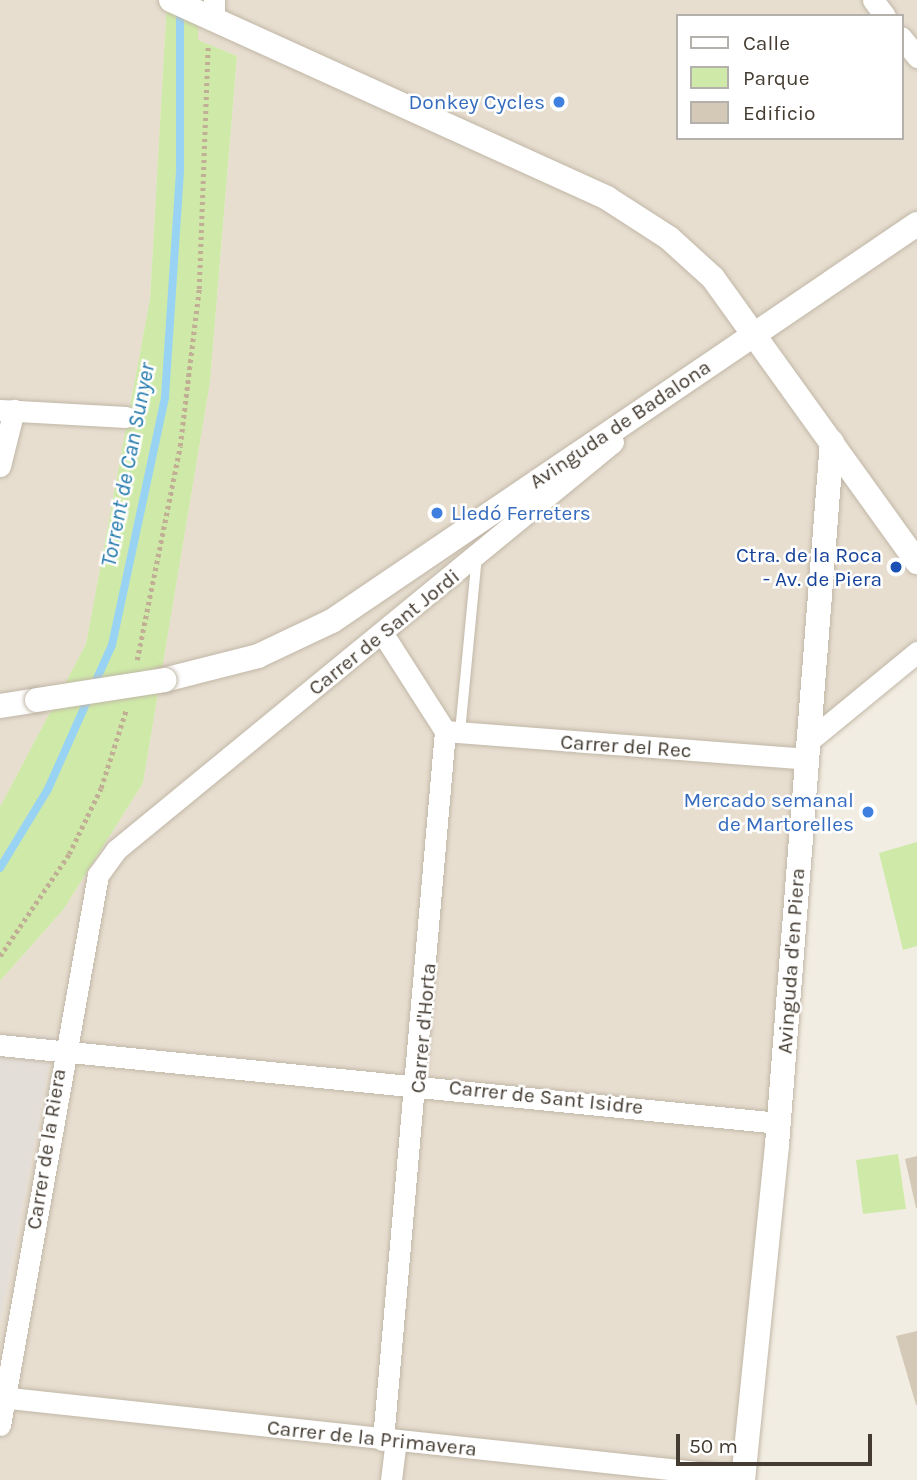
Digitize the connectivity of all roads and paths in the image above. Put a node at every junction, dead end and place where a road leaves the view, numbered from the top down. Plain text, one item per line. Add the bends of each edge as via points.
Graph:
1 (171, 0) edge
2 (210, 11) edge
3 (903, 40) edge
4 (917, 57) edge
5 (917, 224) edge
6 (754, 333) junction
7 (674, 391) junction
8 (7, 410) edge
9 (126, 416) dead end
10 (832, 442) junction
11 (0, 466) edge
12 (477, 555) junction
13 (917, 562) edge
14 (383, 634) junction
15 (917, 652) edge
16 (135, 665) dead end
17 (127, 705) dead end
18 (0, 706) edge
19 (453, 732) junction
20 (808, 750) junction
21 (97, 875) joint
22 (0, 956) edge
23 (0, 1045) edge
24 (62, 1051) junction
25 (419, 1083) junction
26 (779, 1123) junction
27 (2, 1397) edge
28 (0, 1425) edge
29 (389, 1441) junction
30 (743, 1479) edge
31 (391, 1480) edge

1 - 2 street
2 - 6 street via 607,198 669,238 713,278
2 - 16 path via 199,289 180,446
3 - 4 street
5 - 6 street, Avinguda de Badalona
6 - 7 street, Avinguda de Badalona
6 - 10 street
7 - 12 street, Carrer de Sant Jordi
7 - 18 street, Avinguda de Badalona, bridge via 332,621 258,656 164,680
8 - 9 street
8 - 11 street
10 - 13 street
10 - 20 street, Avinguda d'en Piera
12 - 14 street, Carrer de Sant Jordi
12 - 19 lane
14 - 19 street
14 - 21 street, Carrer de Sant Jordi via 116,850
15 - 20 street
17 - 22 path via 100,788 69,854
19 - 20 street, Carrer del Rec
19 - 25 street, Carrer d'Horta
20 - 26 street, Avinguda d'en Piera
21 - 24 street, Carrer de la Riera
23 - 24 street, Carrer de Sant Isidre
24 - 25 street, Carrer de Sant Isidre
24 - 27 street, Carrer de la Riera
25 - 26 street, Carrer de Sant Isidre
25 - 29 street, Carrer d'Horta
26 - 30 street, Avinguda d'en Piera
27 - 28 street, Carrer de la Riera
27 - 29 street, Carrer de la Primavera
29 - 30 street, Carrer de la Primavera
29 - 31 street, Carrer d'Horta

